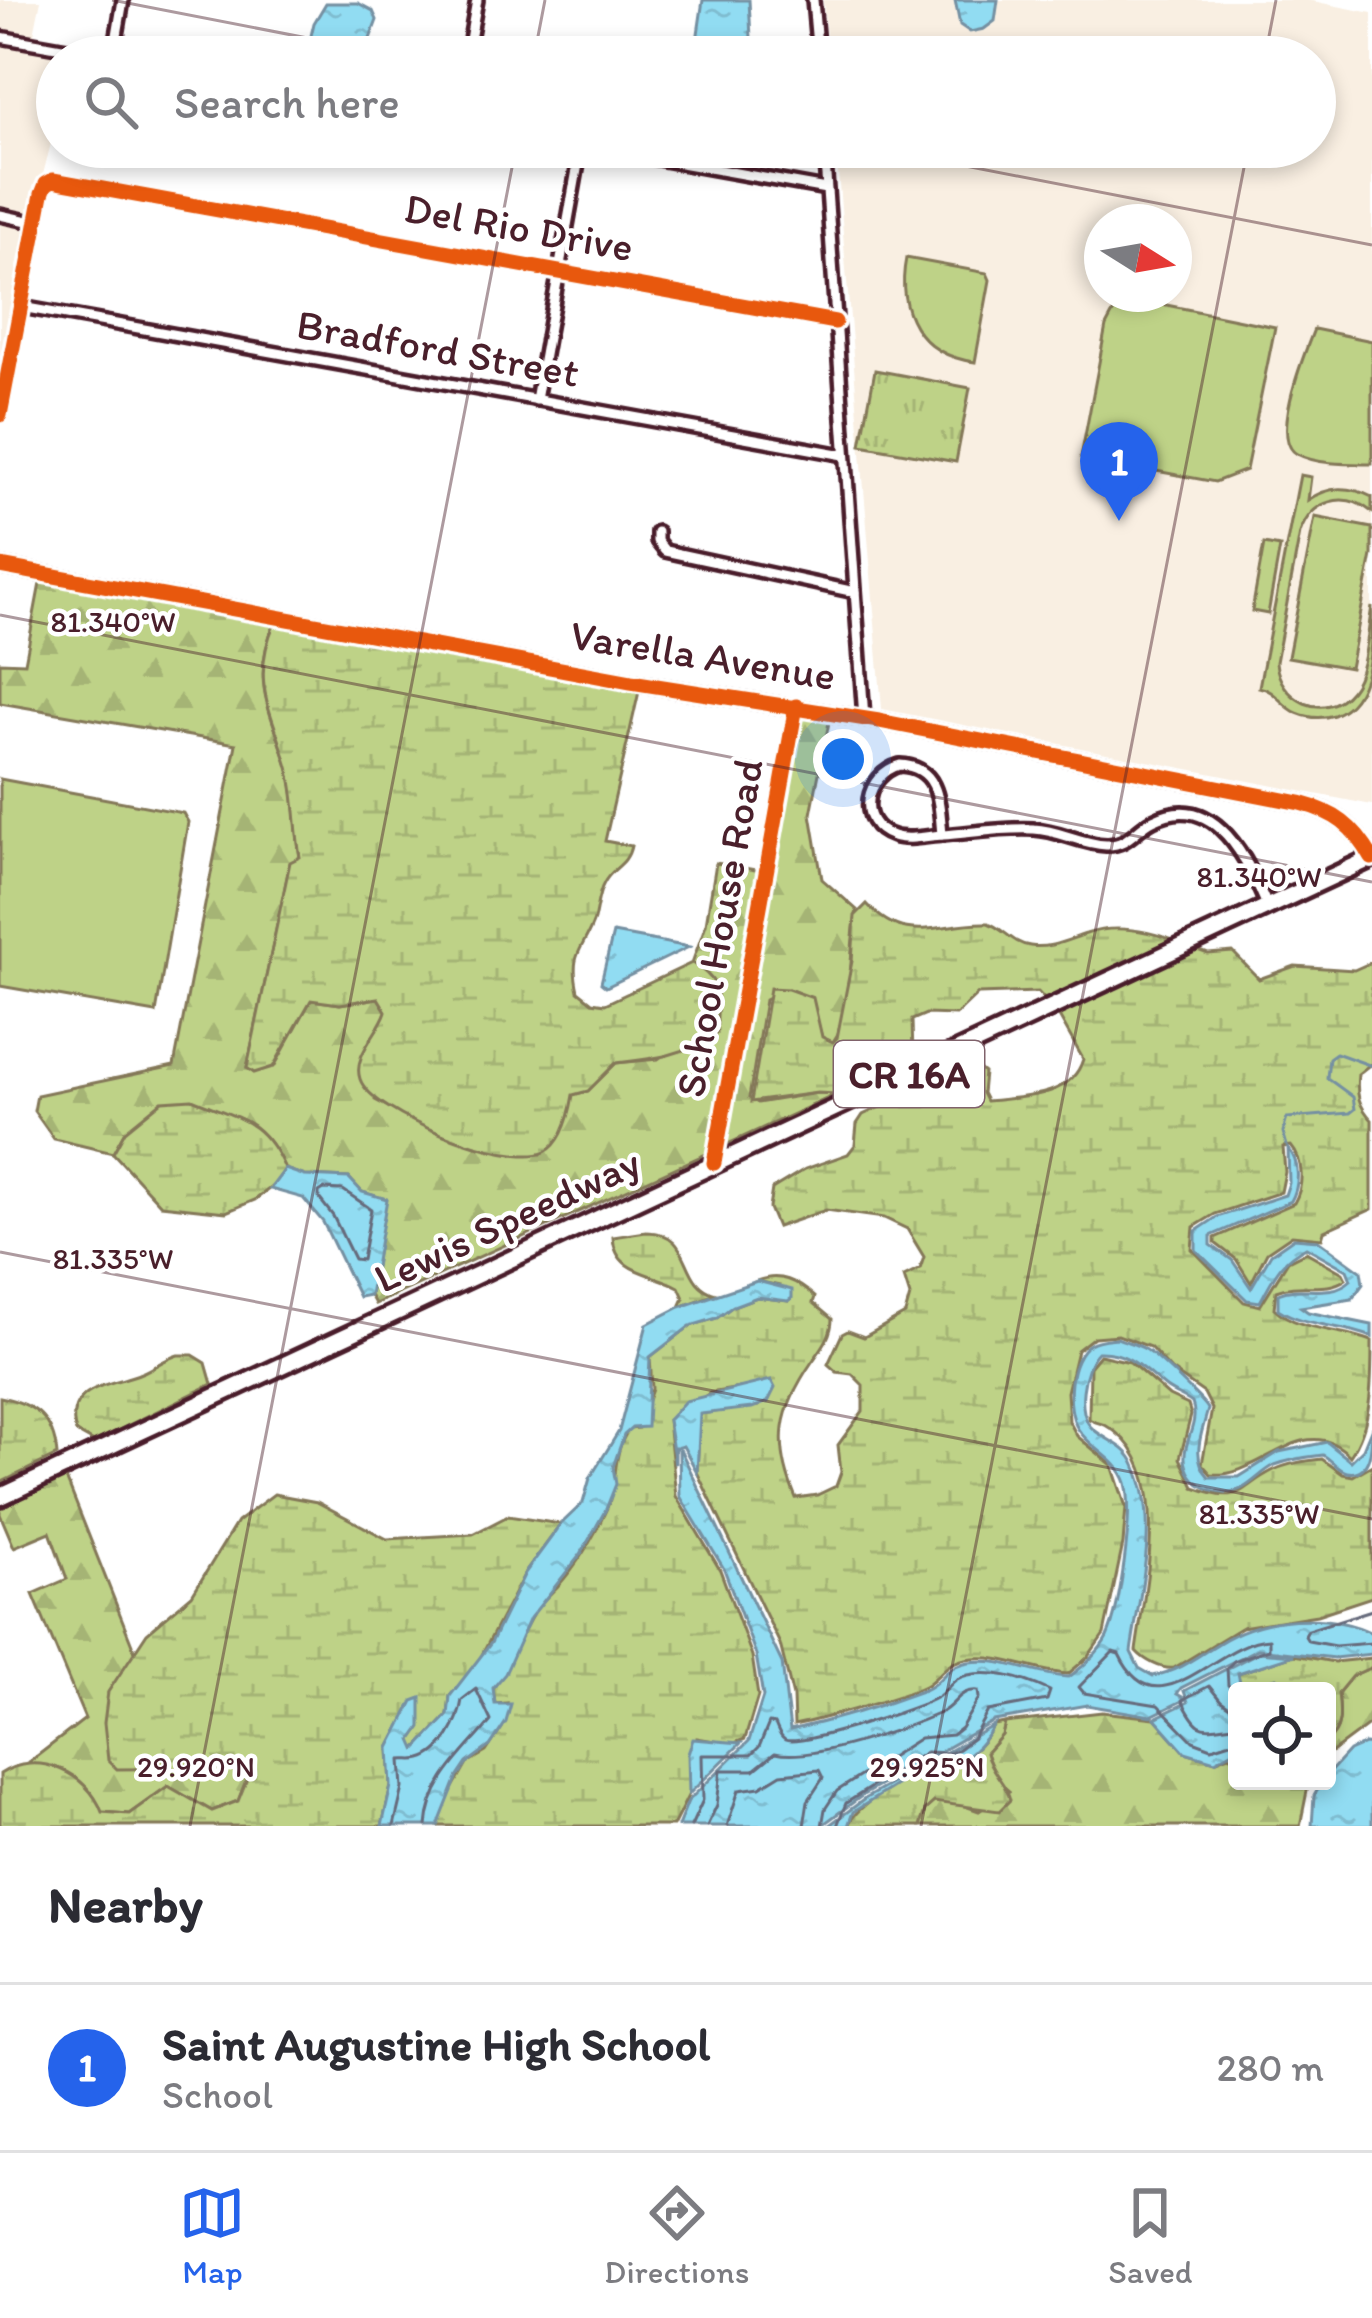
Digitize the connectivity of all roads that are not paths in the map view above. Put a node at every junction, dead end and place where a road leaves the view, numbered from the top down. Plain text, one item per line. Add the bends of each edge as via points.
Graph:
1 (123, 0) edge
2 (477, 0) edge
3 (813, 0) edge
4 (118, 36) edge
5 (471, 36) edge
6 (816, 36) edge
7 (0, 37) edge
8 (36, 43) edge
9 (581, 168) edge
10 (706, 168) edge
11 (825, 168) edge
12 (826, 189) junction
13 (0, 215) edge
14 (37, 223) junction
15 (558, 272) junction
16 (21, 312) junction
17 (835, 322) junction
18 (2, 391) edge
19 (536, 400) junction
20 (0, 415) edge
21 (844, 455) junction
22 (657, 532) dead end
23 (0, 566) edge
24 (855, 592) junction
25 (796, 706) junction
26 (864, 718) junction
27 (942, 835) junction
28 (1372, 858) edge
29 (1268, 908) junction
30 (714, 1163) junction
31 (0, 1497) edge

1 - 4 street
2 - 5 street
3 - 6 street
7 - 8 street
9 - 15 street
10 - 12 street
11 - 12 street
12 - 17 street
13 - 14 street
14 - 15 street, Del Rio Drive via 49,182
14 - 16 street
15 - 17 street, Del Rio Drive
15 - 19 street
16 - 18 street
16 - 19 street, Bradford Street
17 - 21 street
18 - 20 street
19 - 21 street, Bradford Street
21 - 24 street
22 - 24 street via 665,551
23 - 25 street, Varella Avenue
24 - 26 street
25 - 26 street, Varella Avenue
25 - 30 street, School House Road
26 - 28 street, Varella Avenue via 1316,807 1350,826
27 - 27 street via 901,838 878,826 868,801 877,777 900,765 925,772 935,786
27 - 29 street via 1032,828 1119,844 1152,820 1191,815 1234,841
28 - 29 main road, Lewis Speedway / CR 16A
29 - 30 main road, Lewis Speedway / CR 16A
30 - 31 main road, Lewis Speedway / CR 16A

